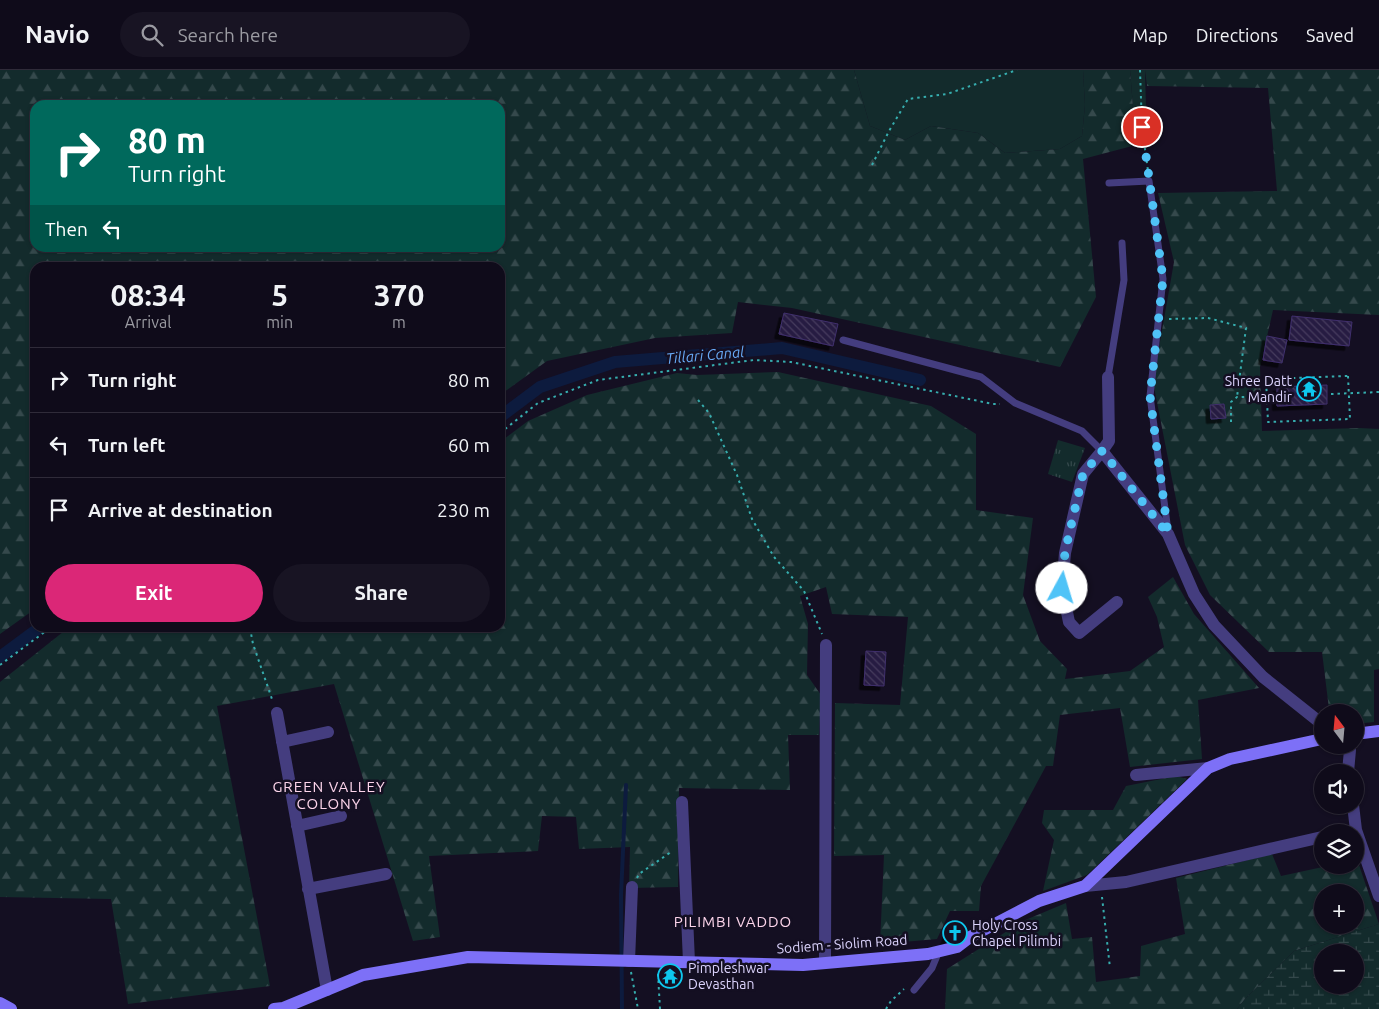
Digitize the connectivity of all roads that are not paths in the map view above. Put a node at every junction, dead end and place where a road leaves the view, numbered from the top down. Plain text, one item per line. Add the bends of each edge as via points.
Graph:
1 (1109, 183) dead end
2 (1122, 243) dead end
3 (843, 340) dead end
4 (1108, 377) joint
5 (1102, 451) junction
6 (1168, 534) junction
7 (1117, 602) dead end
8 (826, 645) road end
9 (277, 713) road end
10 (1314, 718) edge
11 (1379, 731) edge
12 (328, 732) dead end
13 (1364, 733) edge
14 (1314, 741) edge
15 (282, 742) junction
16 (1208, 768) junction
17 (1136, 775) dead end
18 (682, 802) dead end
19 (341, 816) dead end
20 (297, 826) junction
21 (1314, 839) edge
22 (820, 847) dead end
23 (1364, 853) edge
24 (386, 874) dead end
25 (1085, 886) junction
26 (632, 887) road end
27 (308, 890) junction
28 (1379, 896) edge
29 (939, 952) junction
30 (629, 961) junction
31 (689, 962) junction
32 (822, 963) junction
33 (327, 990) junction
34 (914, 990) dead end
35 (0, 1003) edge
36 (11, 1009) edge
37 (274, 1009) edge

1 - 6 lane via 1149,181 1163,279 1150,396
2 - 4 lane via 1124,280
3 - 5 lane via 981,377 1015,404 1082,431
4 - 5 street via 1108,441
5 - 6 street
5 - 7 street via 1083,474 1065,552 1062,588 1069,622 1079,633
6 - 10 street via 1194,594 1214,625 1263,677
8 - 32 street
9 - 15 street
11 - 13 main road
12 - 15 street
14 - 16 main road, Sodiem - Siolim Road via 1230,759
15 - 20 street
16 - 17 street
16 - 25 main road, Sodiem - Siolim Road
18 - 31 street
19 - 20 street
20 - 27 street
21 - 25 street via 1126,882
22 - 32 lane
23 - 28 street
24 - 27 street
25 - 29 main road, Sodiem - Siolim Road via 1039,901 957,947
26 - 30 street
27 - 33 street
29 - 32 main road, Sodiem - Siolim Road
29 - 34 lane via 932,968
30 - 31 main road, Sodiem - Siolim Road
30 - 33 main road, Sodiem - Siolim Road via 468,957 363,975
31 - 32 main road, Sodiem - Siolim Road
33 - 37 main road, Sodiem - Siolim Road
35 - 36 main road

